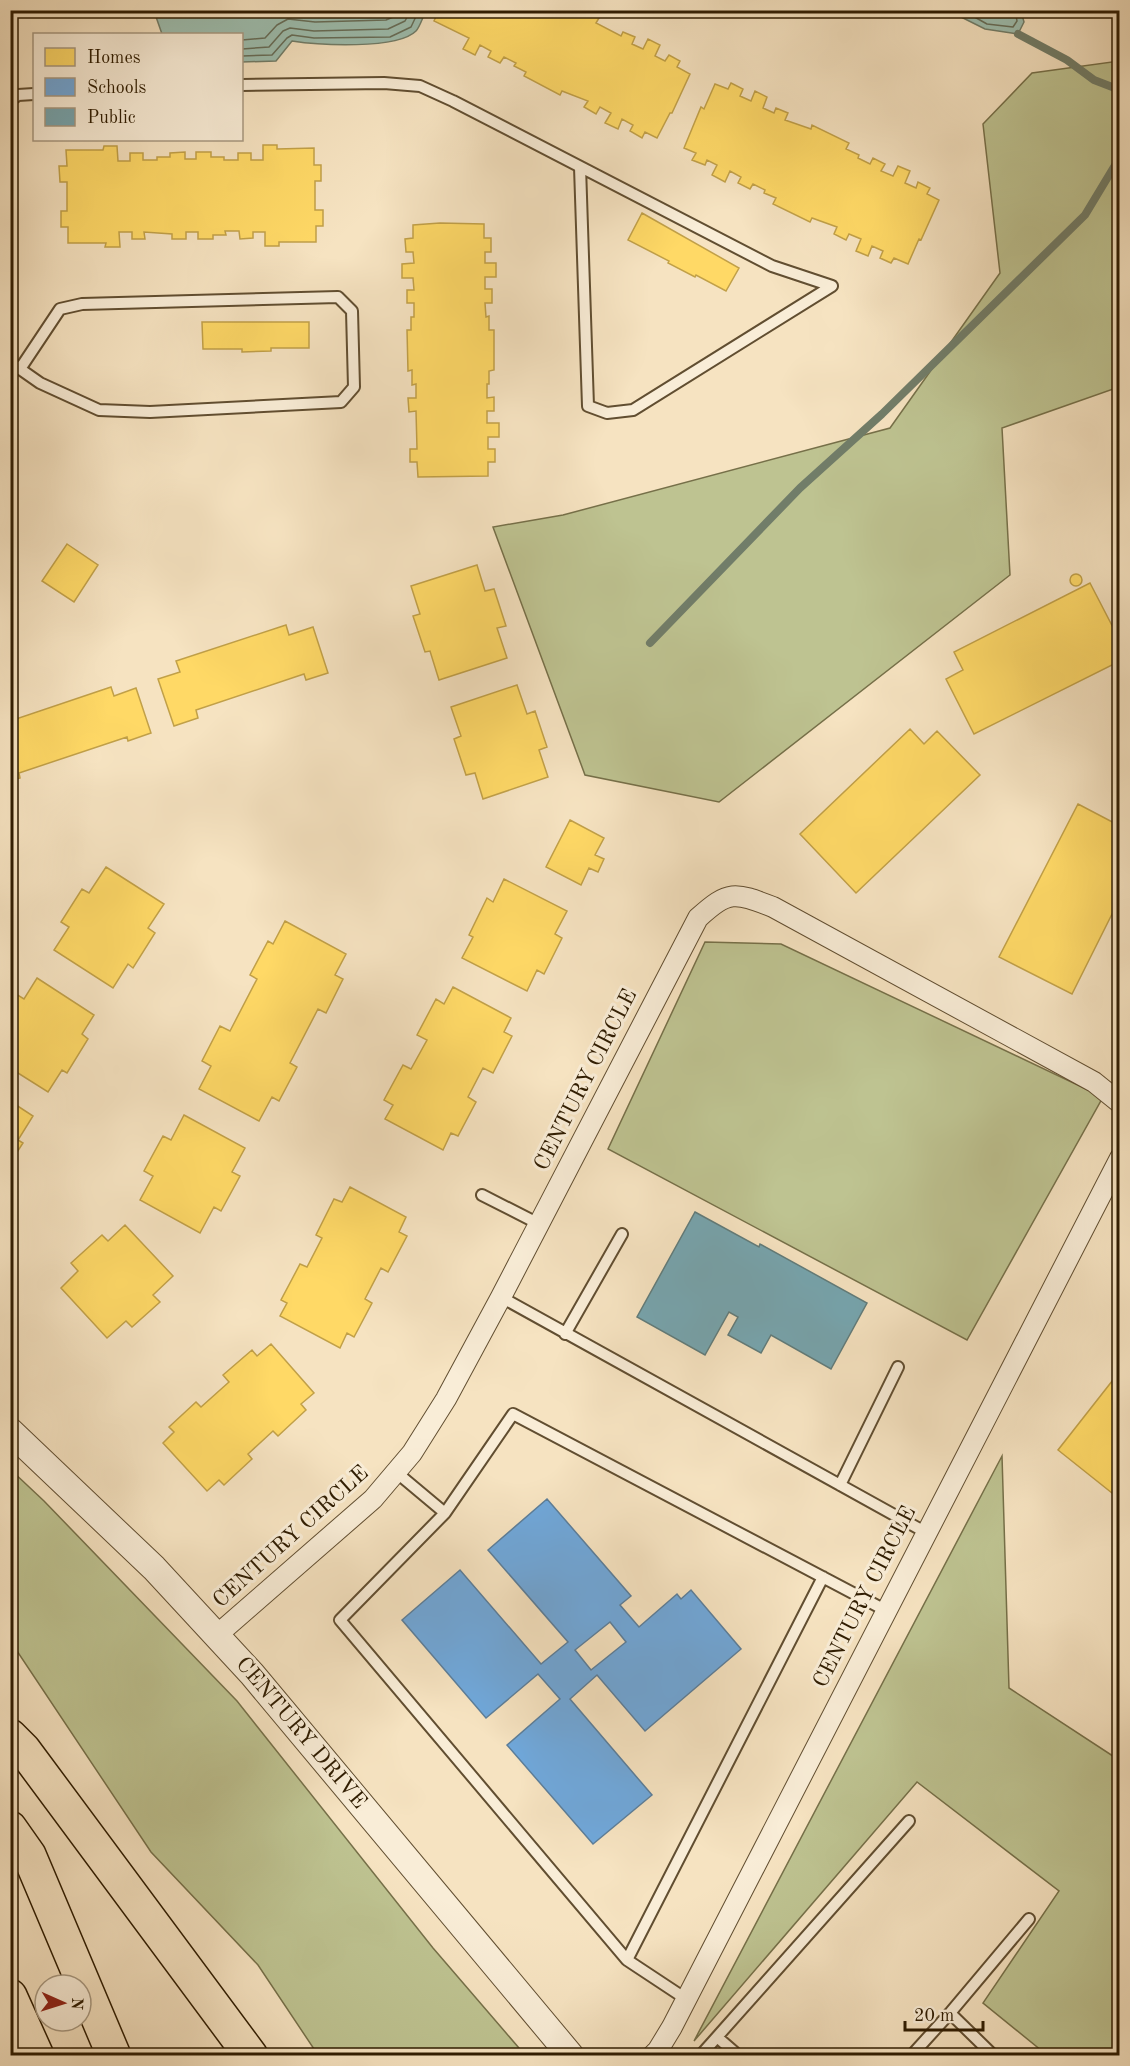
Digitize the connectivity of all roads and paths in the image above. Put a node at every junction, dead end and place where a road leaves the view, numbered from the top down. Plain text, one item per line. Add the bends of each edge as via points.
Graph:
1 (243, 85) edge
2 (33, 94) edge
3 (10, 101) edge
4 (580, 167) junction
5 (10, 362) edge
6 (20, 369) junction
7 (1119, 1103) edge
8 (1119, 1158) edge
9 (482, 1195) dead end
10 (539, 1224) junction
11 (622, 1234) dead end
12 (501, 1297) junction
13 (565, 1334) junction
14 (898, 1367) dead end
15 (10, 1431) edge
16 (396, 1472) junction
17 (840, 1485) junction
18 (445, 1513) junction
19 (926, 1532) junction
20 (823, 1577) junction
21 (885, 1610) junction
22 (217, 1635) junction
23 (10, 1736) edge
24 (909, 1821) dead end
25 (10, 1828) edge
26 (1029, 1919) dead end
27 (627, 1960) junction
28 (10, 1996) edge
29 (686, 1999) junction
30 (950, 2013) junction
31 (717, 2037) junction
32 (37, 2055) edge
33 (114, 2055) edge
34 (251, 2055) edge
35 (571, 2055) edge
36 (652, 2055) edge
37 (700, 2055) edge
38 (739, 2055) edge
39 (911, 2055) edge
40 (994, 2055) edge

1 - 4 lane via 420,86
2 - 3 lane via 18,95
4 - 4 lane via 772,266 832,286 633,410 607,413 588,406
5 - 6 lane
6 - 6 lane via 40,383 99,410 150,412 341,402 354,387 352,311 338,297 82,304 60,309
7 - 10 street, CENTURY CIRCLE via 1094,1082 773,907 748,897 729,896 698,918
8 - 19 street, CENTURY CIRCLE
9 - 10 lane
10 - 12 street, CENTURY CIRCLE
11 - 13 lane
12 - 13 lane
12 - 16 street, CENTURY CIRCLE via 446,1399
13 - 17 lane
14 - 17 lane
15 - 22 street, CENTURY DRIVE via 154,1568
16 - 18 lane
16 - 22 street, CENTURY CIRCLE via 373,1499
17 - 19 lane
18 - 20 lane via 513,1414
18 - 27 lane via 339,1620
19 - 21 street, CENTURY CIRCLE
20 - 21 lane
20 - 27 lane
21 - 29 street, CENTURY CIRCLE
22 - 35 street, CENTURY DRIVE
23 - 34 highway via 32,1759
24 - 31 lane
25 - 33 highway via 29,1855
26 - 30 lane
27 - 29 lane
28 - 32 highway
29 - 36 street, CENTURY CIRCLE
30 - 39 lane
30 - 40 lane
31 - 37 lane
31 - 38 lane

